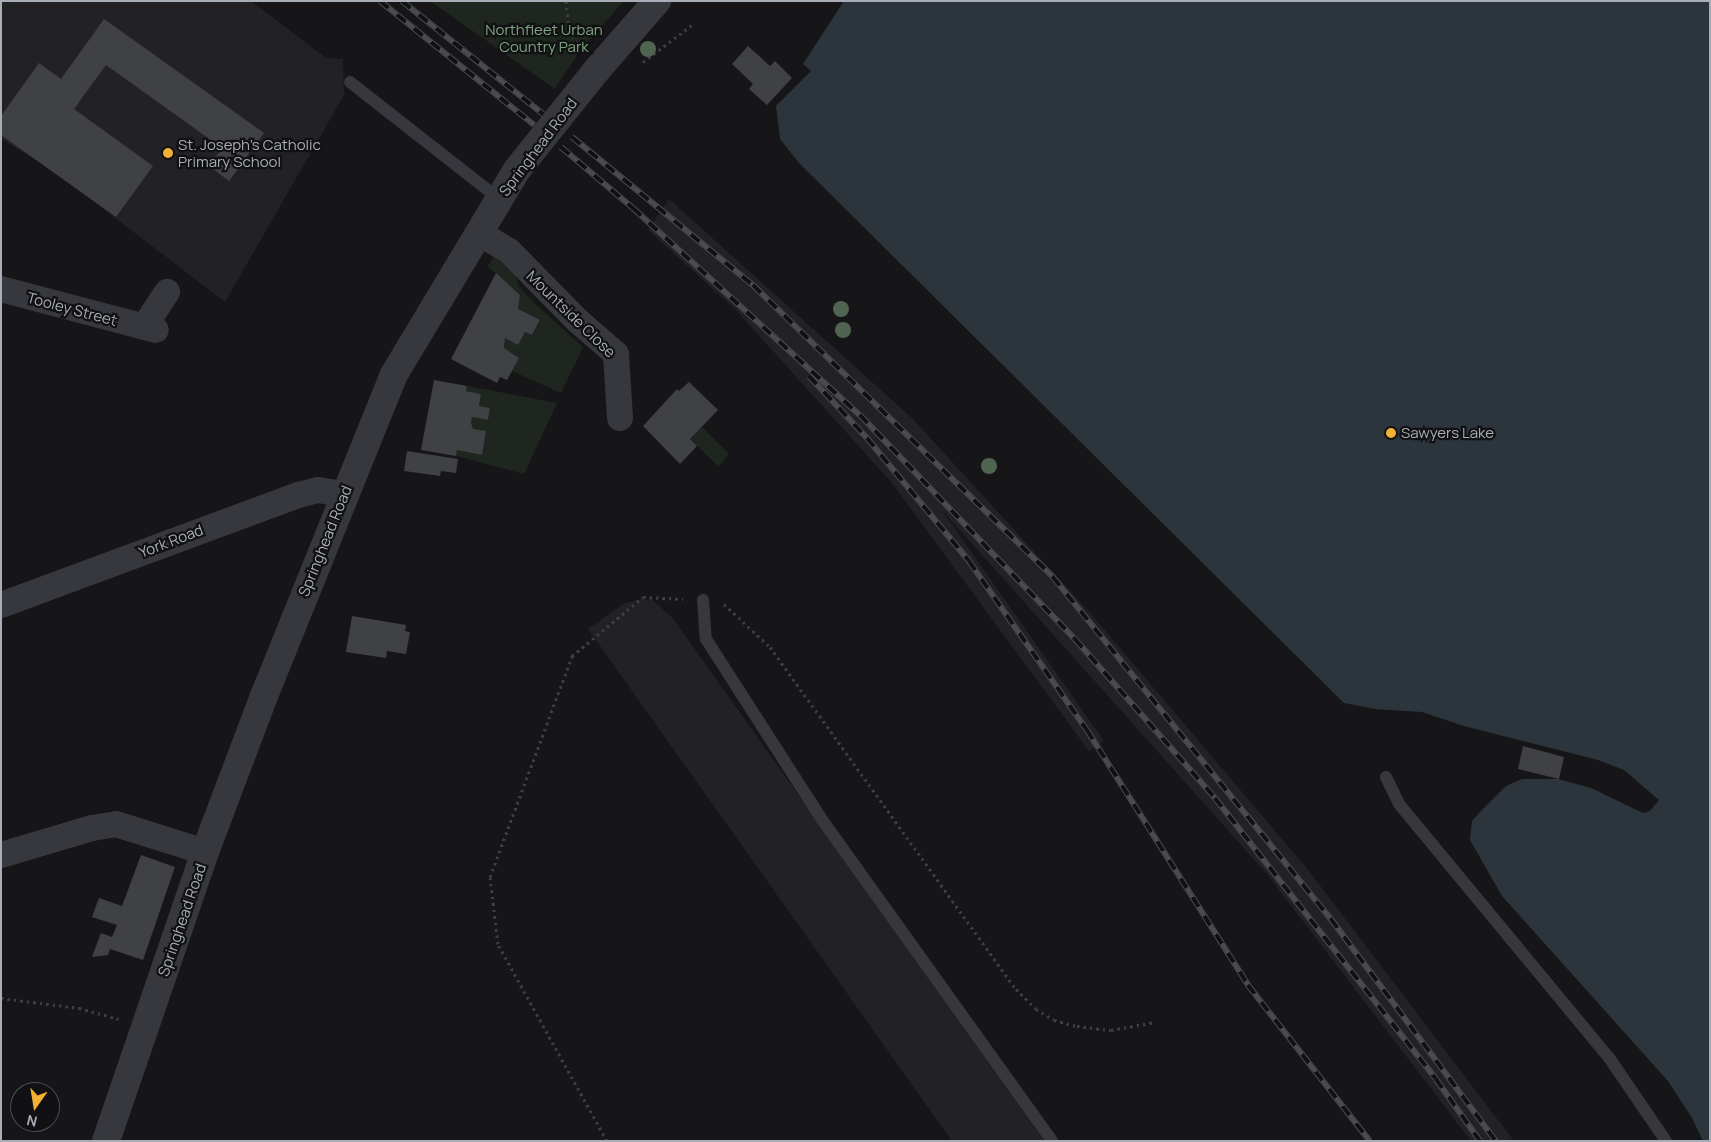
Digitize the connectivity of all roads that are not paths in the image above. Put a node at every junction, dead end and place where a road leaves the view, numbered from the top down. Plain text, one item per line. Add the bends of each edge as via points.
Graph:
1 (657, 1) edge
2 (350, 82) dead end
3 (498, 198) junction
4 (479, 233) junction
5 (1, 289) edge
6 (167, 292) dead end
7 (620, 418) dead end
8 (344, 494) junction
9 (703, 600) road end
10 (1, 605) edge
11 (1386, 777) dead end
12 (205, 852) junction
13 (1, 855) edge
14 (106, 1141) edge
15 (1052, 1141) edge
16 (1666, 1141) edge

1 - 3 street, Springhead Road via 588,60
2 - 3 lane
3 - 4 street, Springhead Road
4 - 7 street, Mountside Close via 509,251 578,321 616,354
4 - 8 street, Springhead Road via 401,361
5 - 6 street, Tooley Street via 150,329
8 - 10 street, York Road via 318,490 298,495
8 - 12 street, Springhead Road
9 - 15 lane via 706,639 823,821
11 - 16 lane via 1399,804 1610,1059
12 - 13 street via 116,824
12 - 14 street, Springhead Road

